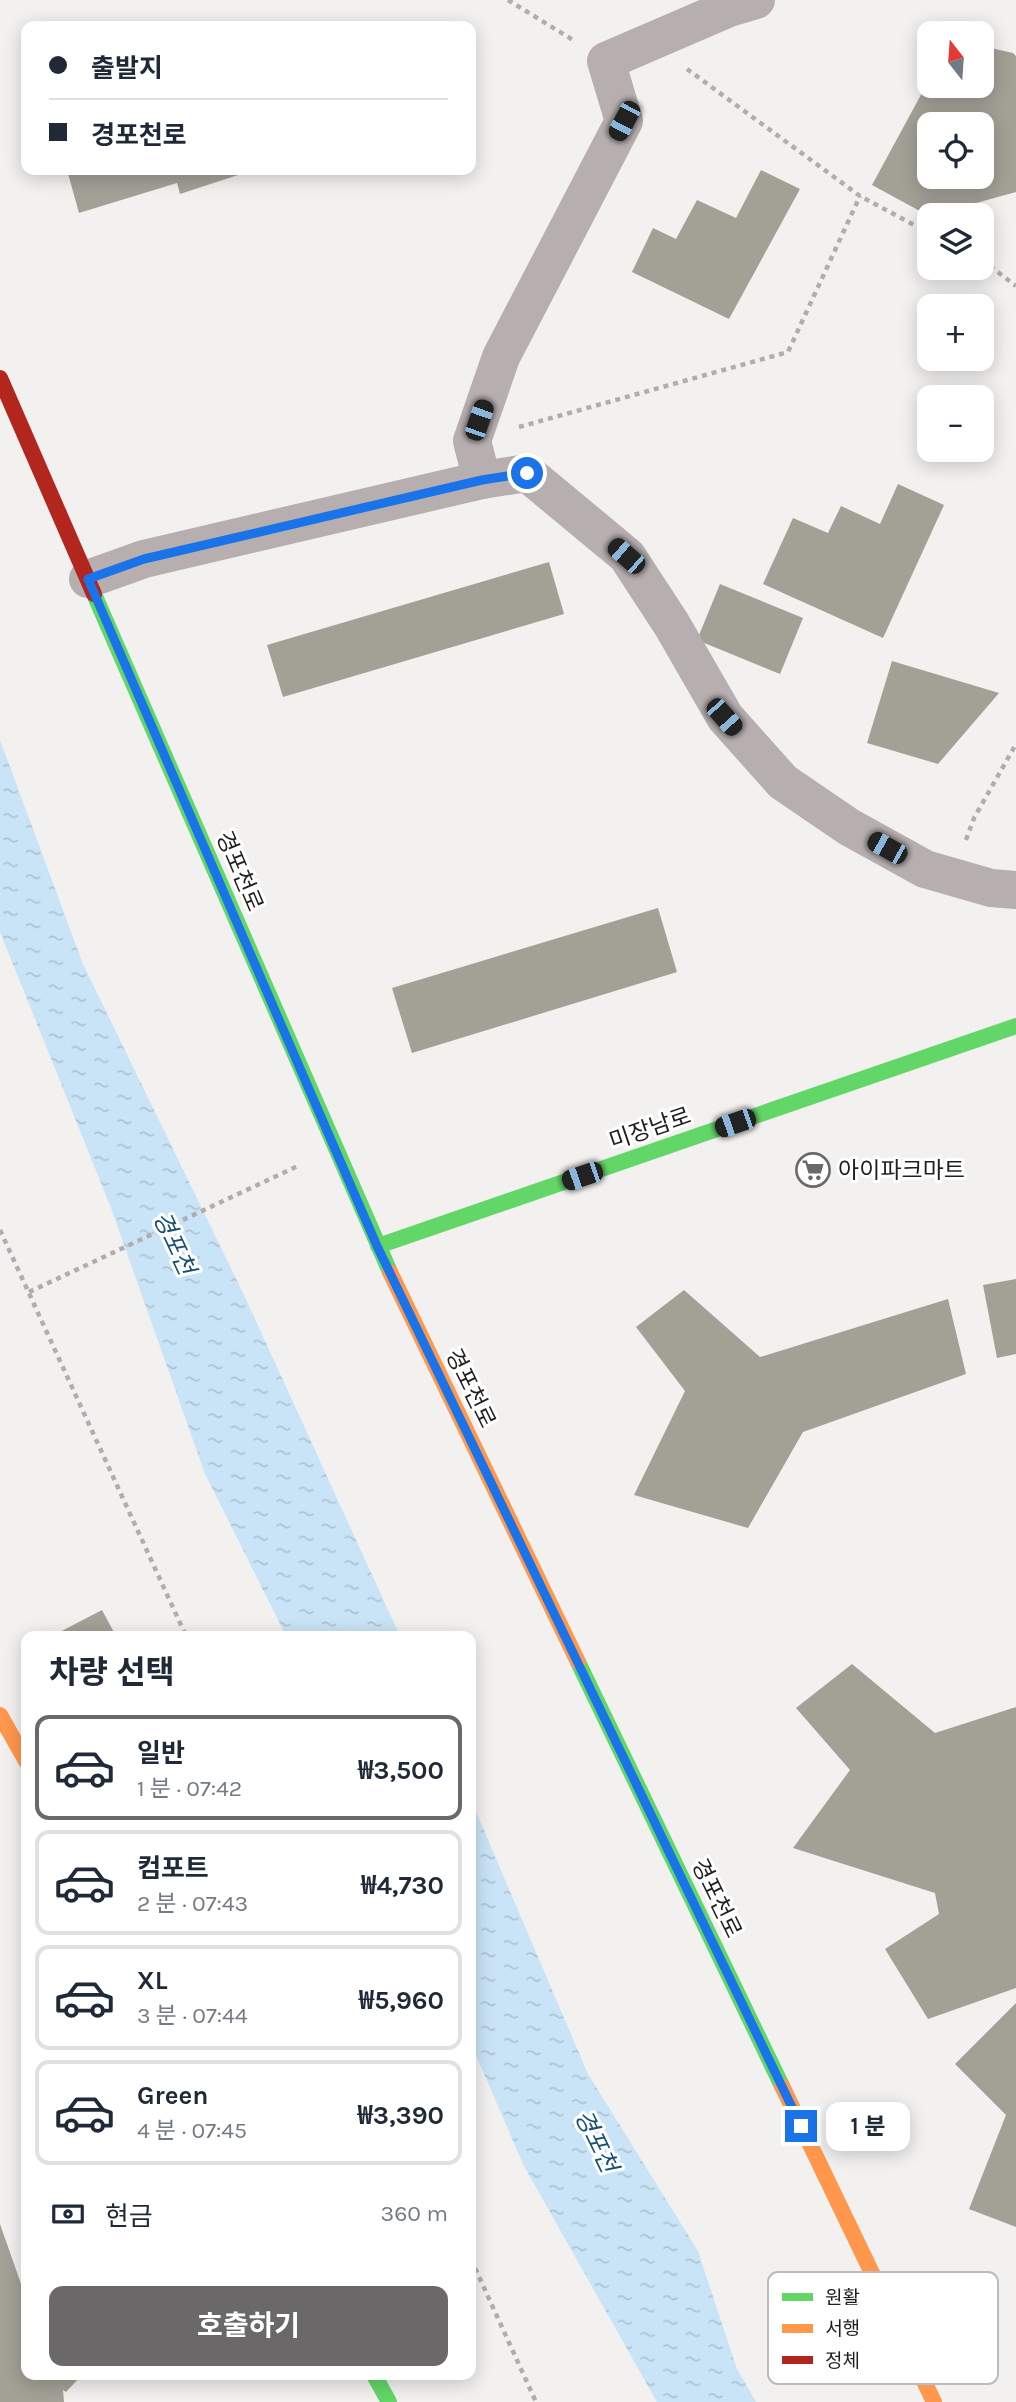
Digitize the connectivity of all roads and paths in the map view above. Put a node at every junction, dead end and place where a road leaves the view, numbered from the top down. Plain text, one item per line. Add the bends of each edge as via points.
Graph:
1 (508, 0) edge
2 (756, 0) edge
3 (650, 41) junction
4 (606, 61) junction
5 (860, 196) junction
6 (917, 227) edge
7 (994, 269) edge
8 (1016, 286) edge
9 (0, 378) edge
10 (472, 441) junction
11 (482, 480) junction
12 (88, 579) junction
13 (1016, 744) edge
14 (952, 877) junction
15 (1016, 890) edge
16 (1016, 1026) edge
17 (308, 1161) dead end
18 (0, 1230) edge
19 (377, 1246) junction
20 (29, 1292) junction
21 (184, 1631) edge
22 (0, 1715) edge
23 (21, 1752) edge
24 (476, 2270) edge
25 (871, 2272) edge
26 (377, 2380) edge
27 (925, 2384) edge
28 (389, 2402) edge
29 (536, 2402) edge
30 (934, 2402) edge

1 - 4 path
2 - 3 street
3 - 4 street
3 - 5 path
4 - 10 street via 624,121 500,357
5 - 6 path
5 - 10 path via 788,352
7 - 8 path
9 - 12 street, 경포천로
10 - 11 street
11 - 12 street via 144,559
11 - 14 street via 527,473 626,556 724,717 783,782 849,827 925,869
12 - 19 street, 경포천로
13 - 14 path via 974,818
14 - 15 street
16 - 19 street, 미장남로
17 - 20 path
18 - 20 path
19 - 25 street, 경포천로
20 - 21 path
22 - 23 street
24 - 29 path
26 - 28 street
27 - 30 street, 경포천로

